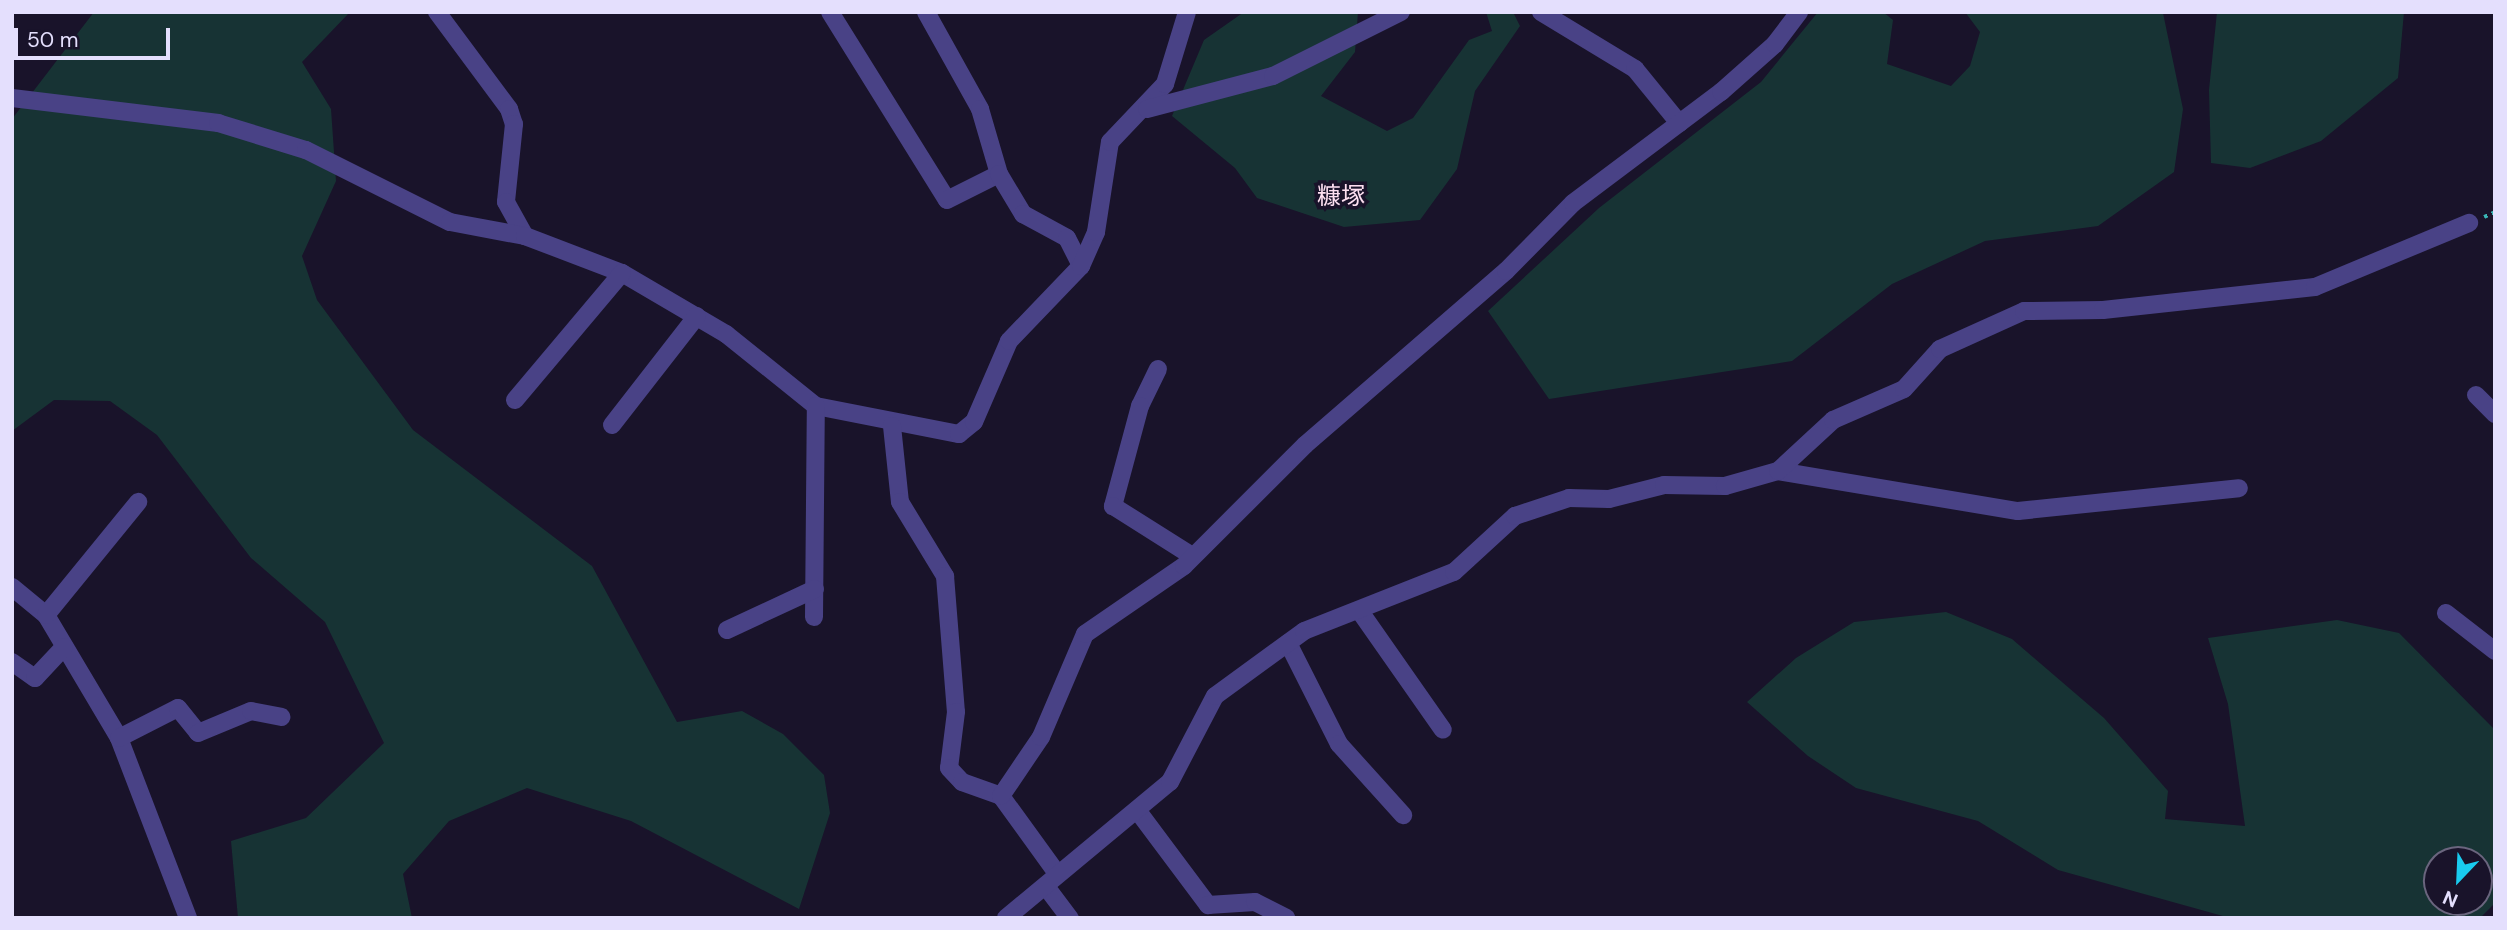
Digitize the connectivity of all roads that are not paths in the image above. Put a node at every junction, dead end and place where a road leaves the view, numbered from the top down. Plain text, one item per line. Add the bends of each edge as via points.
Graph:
1 (437, 12) edge
2 (830, 12) edge
3 (926, 12) edge
4 (1187, 12) edge
5 (1401, 12) edge
6 (1541, 12) edge
7 (1800, 12) edge
8 (12, 98) edge
9 (1147, 108) junction
10 (1679, 123) junction
11 (999, 174) junction
12 (2469, 223) dead end
13 (525, 236) junction
14 (1081, 266) junction
15 (622, 273) junction
16 (697, 316) junction
17 (1158, 369) dead end
18 (2476, 394) dead end
19 (515, 400) dead end
20 (816, 406) junction
21 (2495, 414) edge
22 (612, 425) dead end
23 (892, 426) junction
24 (1778, 471) junction
25 (2239, 488) dead end
26 (138, 502) dead end
27 (1192, 556) junction
28 (12, 587) edge
29 (815, 589) junction
30 (1359, 610) junction
31 (2446, 613) dead end
32 (46, 615) junction
33 (814, 617) dead end
34 (727, 630) dead end
35 (1288, 643) junction
36 (64, 647) junction
37 (2495, 651) edge
38 (12, 662) edge
39 (281, 717) dead end
40 (1443, 730) dead end
41 (119, 738) junction
42 (1001, 796) junction
43 (1137, 810) junction
44 (1403, 815) dead end
45 (1056, 872) junction
46 (1047, 888) junction
47 (188, 918) edge
48 (1006, 918) edge
49 (1070, 918) edge
50 (1286, 918) edge

1 - 13 street via 509,109 514,124 506,202
2 - 11 street via 947,201
3 - 11 street via 981,109
4 - 9 street via 1165,84
5 - 9 street via 1273,76
6 - 10 street via 1635,69
7 - 10 street via 1775,44
8 - 13 street via 218,124 306,149 450,222
9 - 14 street via 1110,142 1096,232
10 - 27 street via 1573,203
11 - 14 street via 1023,214 1067,238
12 - 24 street via 2315,287 2103,310 2024,311 1940,349 1904,389 1833,420
13 - 15 street
14 - 23 street via 1009,341 974,422 959,433
15 - 16 street
15 - 19 street
16 - 20 street
16 - 22 street
17 - 27 street via 1139,406 1113,506
18 - 21 street
20 - 23 street
20 - 29 street
23 - 42 street via 900,502 945,576 956,712 949,768 962,782
24 - 25 street via 2018,511
24 - 30 street via 1724,486 1664,485 1609,499 1544,504 1515,516 1454,572
26 - 32 street
27 - 42 street via 1085,634 1041,737
28 - 32 street
29 - 33 street
29 - 34 street
30 - 35 street
30 - 40 street
31 - 37 street
32 - 36 street
35 - 43 street via 1216,696 1170,782
35 - 44 street via 1339,744
36 - 38 street via 35,678
36 - 41 street
39 - 41 street via 251,711 198,733 178,708
41 - 47 street
42 - 45 street
43 - 45 street
43 - 50 street via 1208,905 1255,902
45 - 46 street
46 - 48 street
46 - 49 street

